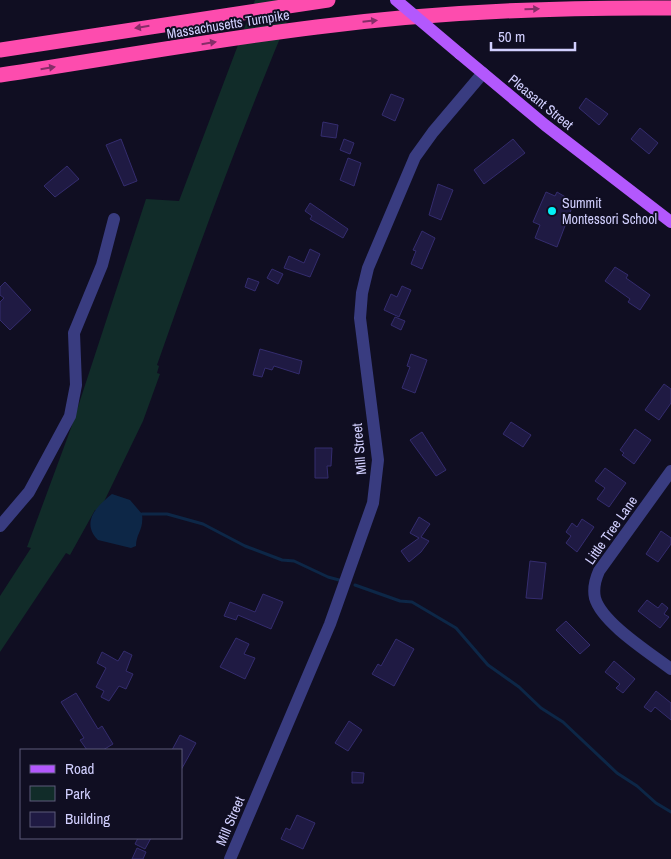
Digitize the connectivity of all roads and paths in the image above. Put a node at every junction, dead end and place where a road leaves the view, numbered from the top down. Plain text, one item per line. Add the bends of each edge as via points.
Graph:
1 (328, 0) edge
2 (396, 0) edge
3 (671, 8) edge
4 (0, 50) edge
5 (483, 73) junction
6 (0, 75) edge
7 (114, 219) dead end
8 (671, 222) edge
9 (671, 471) edge
10 (0, 526) edge
11 (671, 669) edge
12 (230, 859) edge

1 -> 4 highway, Massachusetts Turnpike
2 - 5 main road, Pleasant Street, bridge
6 -> 3 highway, Massachusetts Turnpike via 358,22 513,10
5 - 8 main road, Pleasant Street
5 - 12 street, Mill Street via 415,157 368,268 360,318 378,460 373,503 327,633
7 - 10 street via 102,265 74,333 76,385 70,416 29,492
9 - 11 street, Little Tree Lane via 599,572 594,589 599,607 607,618

